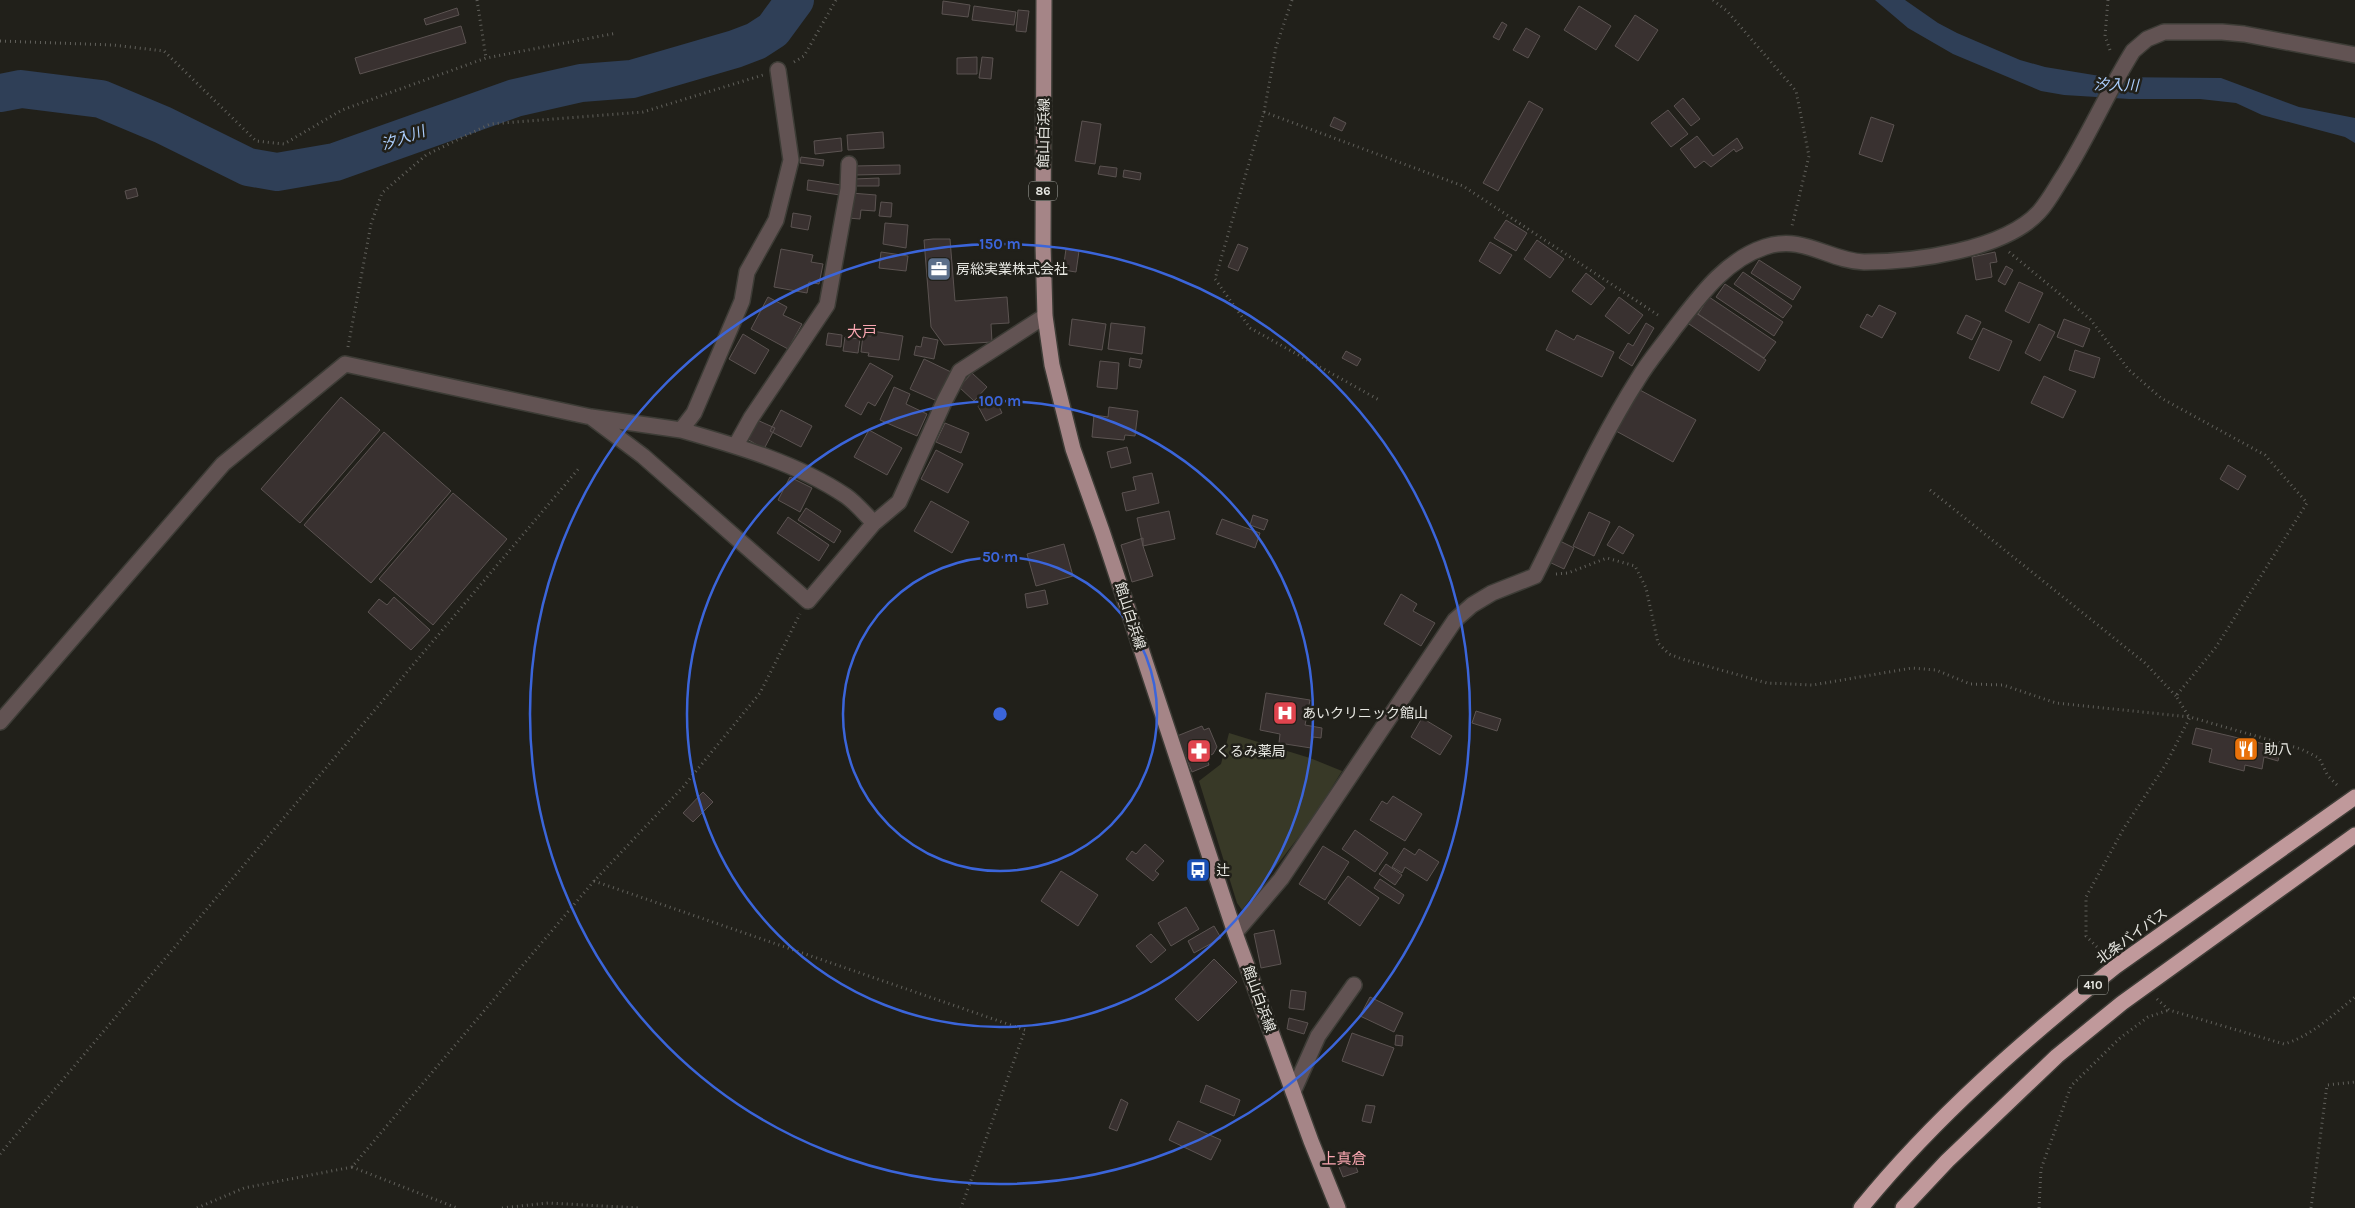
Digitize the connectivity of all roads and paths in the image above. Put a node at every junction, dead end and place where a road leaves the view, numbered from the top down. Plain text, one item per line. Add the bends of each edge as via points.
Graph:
1 (477, 0) edge
2 (836, 0) edge
3 (1044, 0) edge
4 (1292, 0) edge
5 (1713, 0) edge
6 (2108, 0) edge
7 (617, 33) dead end
8 (0, 41) edge
9 (2355, 55) edge
10 (486, 58) junction
11 (2122, 68) junction
12 (778, 70) junction
13 (1264, 112) junction
14 (849, 164) dead end
15 (1993, 240) junction
16 (1789, 242) junction
17 (1044, 316) junction
18 (1676, 326) junction
19 (345, 364) junction
20 (1381, 401) dead end
21 (591, 417) junction
22 (681, 430) junction
23 (736, 445) junction
24 (580, 467) dead end
25 (1930, 490) dead end
26 (874, 523) junction
27 (1535, 576) junction
28 (808, 601) junction
29 (2176, 696) junction
30 (2190, 717) junction
31 (0, 722) edge
32 (2353, 798) edge
33 (2355, 835) edge
34 (594, 881) junction
35 (1235, 933) junction
36 (2115, 966) junction
37 (1354, 985) dead end
38 (2146, 988) junction
39 (2355, 997) edge
40 (2169, 1010) junction
41 (2355, 1082) edge
42 (1293, 1092) junction
43 (0, 1154) edge
44 (352, 1167) junction
45 (197, 1208) edge
46 (457, 1208) edge
47 (502, 1208) edge
48 (639, 1208) edge
49 (960, 1208) edge
50 (1338, 1208) edge
51 (1861, 1208) edge
52 (1903, 1208) edge
53 (2039, 1208) edge
54 (2312, 1208) edge

1 - 10 path
2 - 12 path via 804,56
3 - 17 main road, 館山白浜線 / 86
4 - 13 path via 1276,47
5 - 16 path via 1727,11 1796,91 1809,156
6 - 11 path via 2105,36
7 - 10 path
8 - 10 path via 113,45 164,51 256,140 284,144 342,110
9 - 11 street via 2244,34 2164,32 2147,39 2133,51
11 - 15 street via 2048,202 2030,221
12 - 19 path via 643,112 490,124 426,155 382,193 371,224
12 - 22 street via 791,160 776,220 747,272 742,301 694,413
13 - 18 path via 1462,186
13 - 20 path via 1215,279 1250,328
14 - 23 street via 848,189 827,305
15 - 16 street via 1918,259 1861,262
15 - 29 path via 2090,320 2129,370 2162,398 2265,455 2307,503 2216,647
16 - 18 street via 1764,247 1736,262 1714,280
17 - 26 street via 960,371 899,502
17 - 35 main road, 館山白浜線 / 86 via 1052,365 1073,449
18 - 27 street via 1638,378 1609,428
19 - 21 street
19 - 31 street via 223,464
21 - 22 street
21 - 28 street via 643,456
22 - 23 street
23 - 26 street via 814,477 848,497
24 - 43 path
25 - 29 path via 2145,662
26 - 28 street
27 - 30 path via 1568,573 1607,558 1635,566 1646,588 1658,644 1669,654 1767,683 1812,685 1912,668 1936,670 1970,684 2003,685 2056,704
27 - 35 street via 1492,593 1454,620 1281,879
28 - 34 path via 760,693 683,787
29 - 30 path
30 - 32 path via 2301,749 2319,758 2328,776
30 - 36 path via 2166,764 2124,828 2086,897 2086,936
32 - 36 highway, 北条バイパス / 410
33 - 38 highway, 410
34 - 44 path
34 - 49 path via 1025,1030
35 - 42 main road, 館山白浜線 / 86
36 - 51 highway, 北条バイパス / 410 via 2018,1047 1954,1106
37 - 42 street via 1318,1036
38 - 40 path
38 - 52 highway, 410 via 2122,1003 2057,1056 1947,1161
39 - 40 path via 2295,1041 2284,1044
40 - 53 path via 2148,1017 2120,1038 2071,1086 2041,1169
41 - 54 path via 2326,1085
42 - 50 main road, 館山白浜線 / 86
44 - 45 path via 244,1188
44 - 46 path
47 - 48 path via 548,1203

